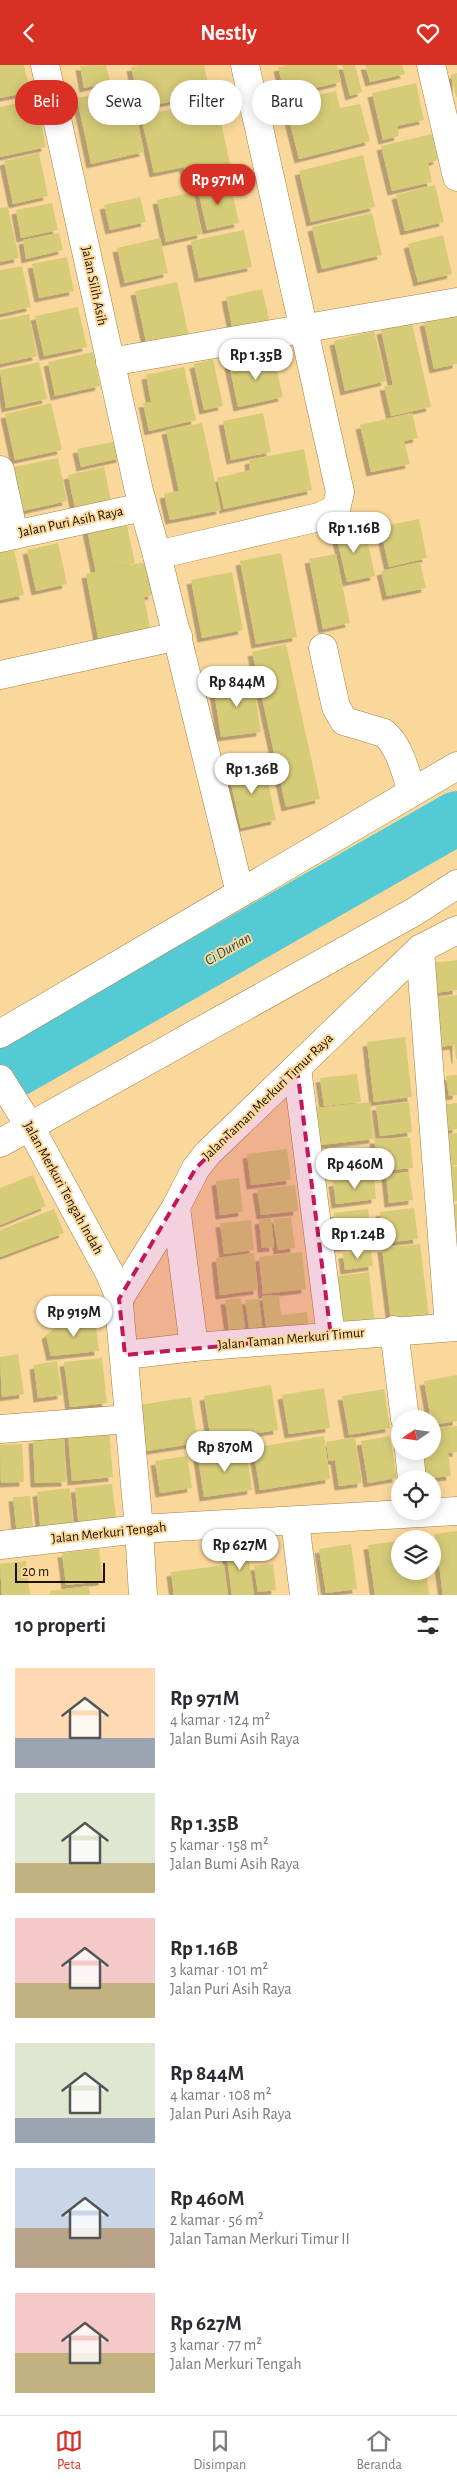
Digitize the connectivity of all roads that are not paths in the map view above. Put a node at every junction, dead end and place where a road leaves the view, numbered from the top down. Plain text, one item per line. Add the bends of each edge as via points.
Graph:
1 (45, 65) edge
2 (245, 65) edge
3 (431, 65) edge
4 (457, 177) edge
5 (457, 302) edge
6 (304, 328) junction
7 (110, 362) junction
8 (0, 470) edge
9 (143, 507) junction
10 (7, 536) edge
11 (158, 555) junction
12 (178, 636) junction
13 (323, 648) dead end
14 (0, 675) edge
15 (457, 766) edge
16 (412, 792) junction
17 (457, 884) edge
18 (240, 893) junction
19 (457, 929) edge
20 (420, 949) junction
21 (0, 1034) edge
22 (297, 1068) junction
23 (0, 1079) edge
24 (26, 1121) junction
25 (0, 1143) edge
26 (176, 1207) junction
27 (119, 1299) junction
28 (453, 1327) edge
29 (394, 1330) junction
30 (331, 1336) junction
31 (194, 1347) junction
32 (125, 1355) junction
33 (404, 1410) edge
34 (129, 1419) junction
35 (0, 1429) edge
36 (457, 1511) edge
37 (441, 1512) edge
38 (391, 1515) edge
39 (295, 1521) junction
40 (139, 1529) junction
41 (0, 1545) edge
42 (143, 1595) edge
43 (304, 1595) edge

1 - 7 street, Jalan Silih Asih
2 - 6 street
3 - 4 street
5 - 6 street
6 - 7 street
6 - 11 street via 340,492 336,509 319,517
7 - 9 street, Jalan Silih Asih
8 - 10 street
9 - 10 street, Jalan Puri Asih Raya
9 - 11 street, Jalan Silih Asih
11 - 12 street, Jalan Silih Asih
12 - 14 street
12 - 18 street, Jalan Silih Asih
13 - 16 street via 336,707 344,721 389,737
15 - 16 street
16 - 18 street
17 - 24 street via 414,912
18 - 21 street
19 - 20 street, Jalan Taman Merkuri Timur Raya
20 - 22 street, Jalan Taman Merkuri Timur Raya
20 - 28 street
22 - 26 street, Jalan Taman Merkuri Timur Raya via 208,1153 196,1168
22 - 30 street
23 - 24 street, Jalan Merkuri Tengah Indah
24 - 25 street
24 - 27 street, Jalan Merkuri Tengah Indah via 109,1271
26 - 27 street, Jalan Taman Merkuri Timur Raya
26 - 31 street
27 - 32 street, Jalan Merkuri Tengah Indah
28 - 29 street, Jalan Taman Merkuri Timur
29 - 30 street, Jalan Taman Merkuri Timur
29 - 33 street
30 - 31 street, Jalan Taman Merkuri Timur
31 - 32 street, Jalan Taman Merkuri Timur
32 - 34 street, Jalan Merkuri Tengah Indah
34 - 35 street
34 - 40 street, Jalan Merkuri Tengah Indah
36 - 37 street, Jalan Merkuri Tengah
38 - 39 street, Jalan Merkuri Tengah
39 - 40 street, Jalan Merkuri Tengah
39 - 43 street
40 - 41 street, Jalan Merkuri Tengah
40 - 42 street, Jalan Merkuri Tengah Indah

